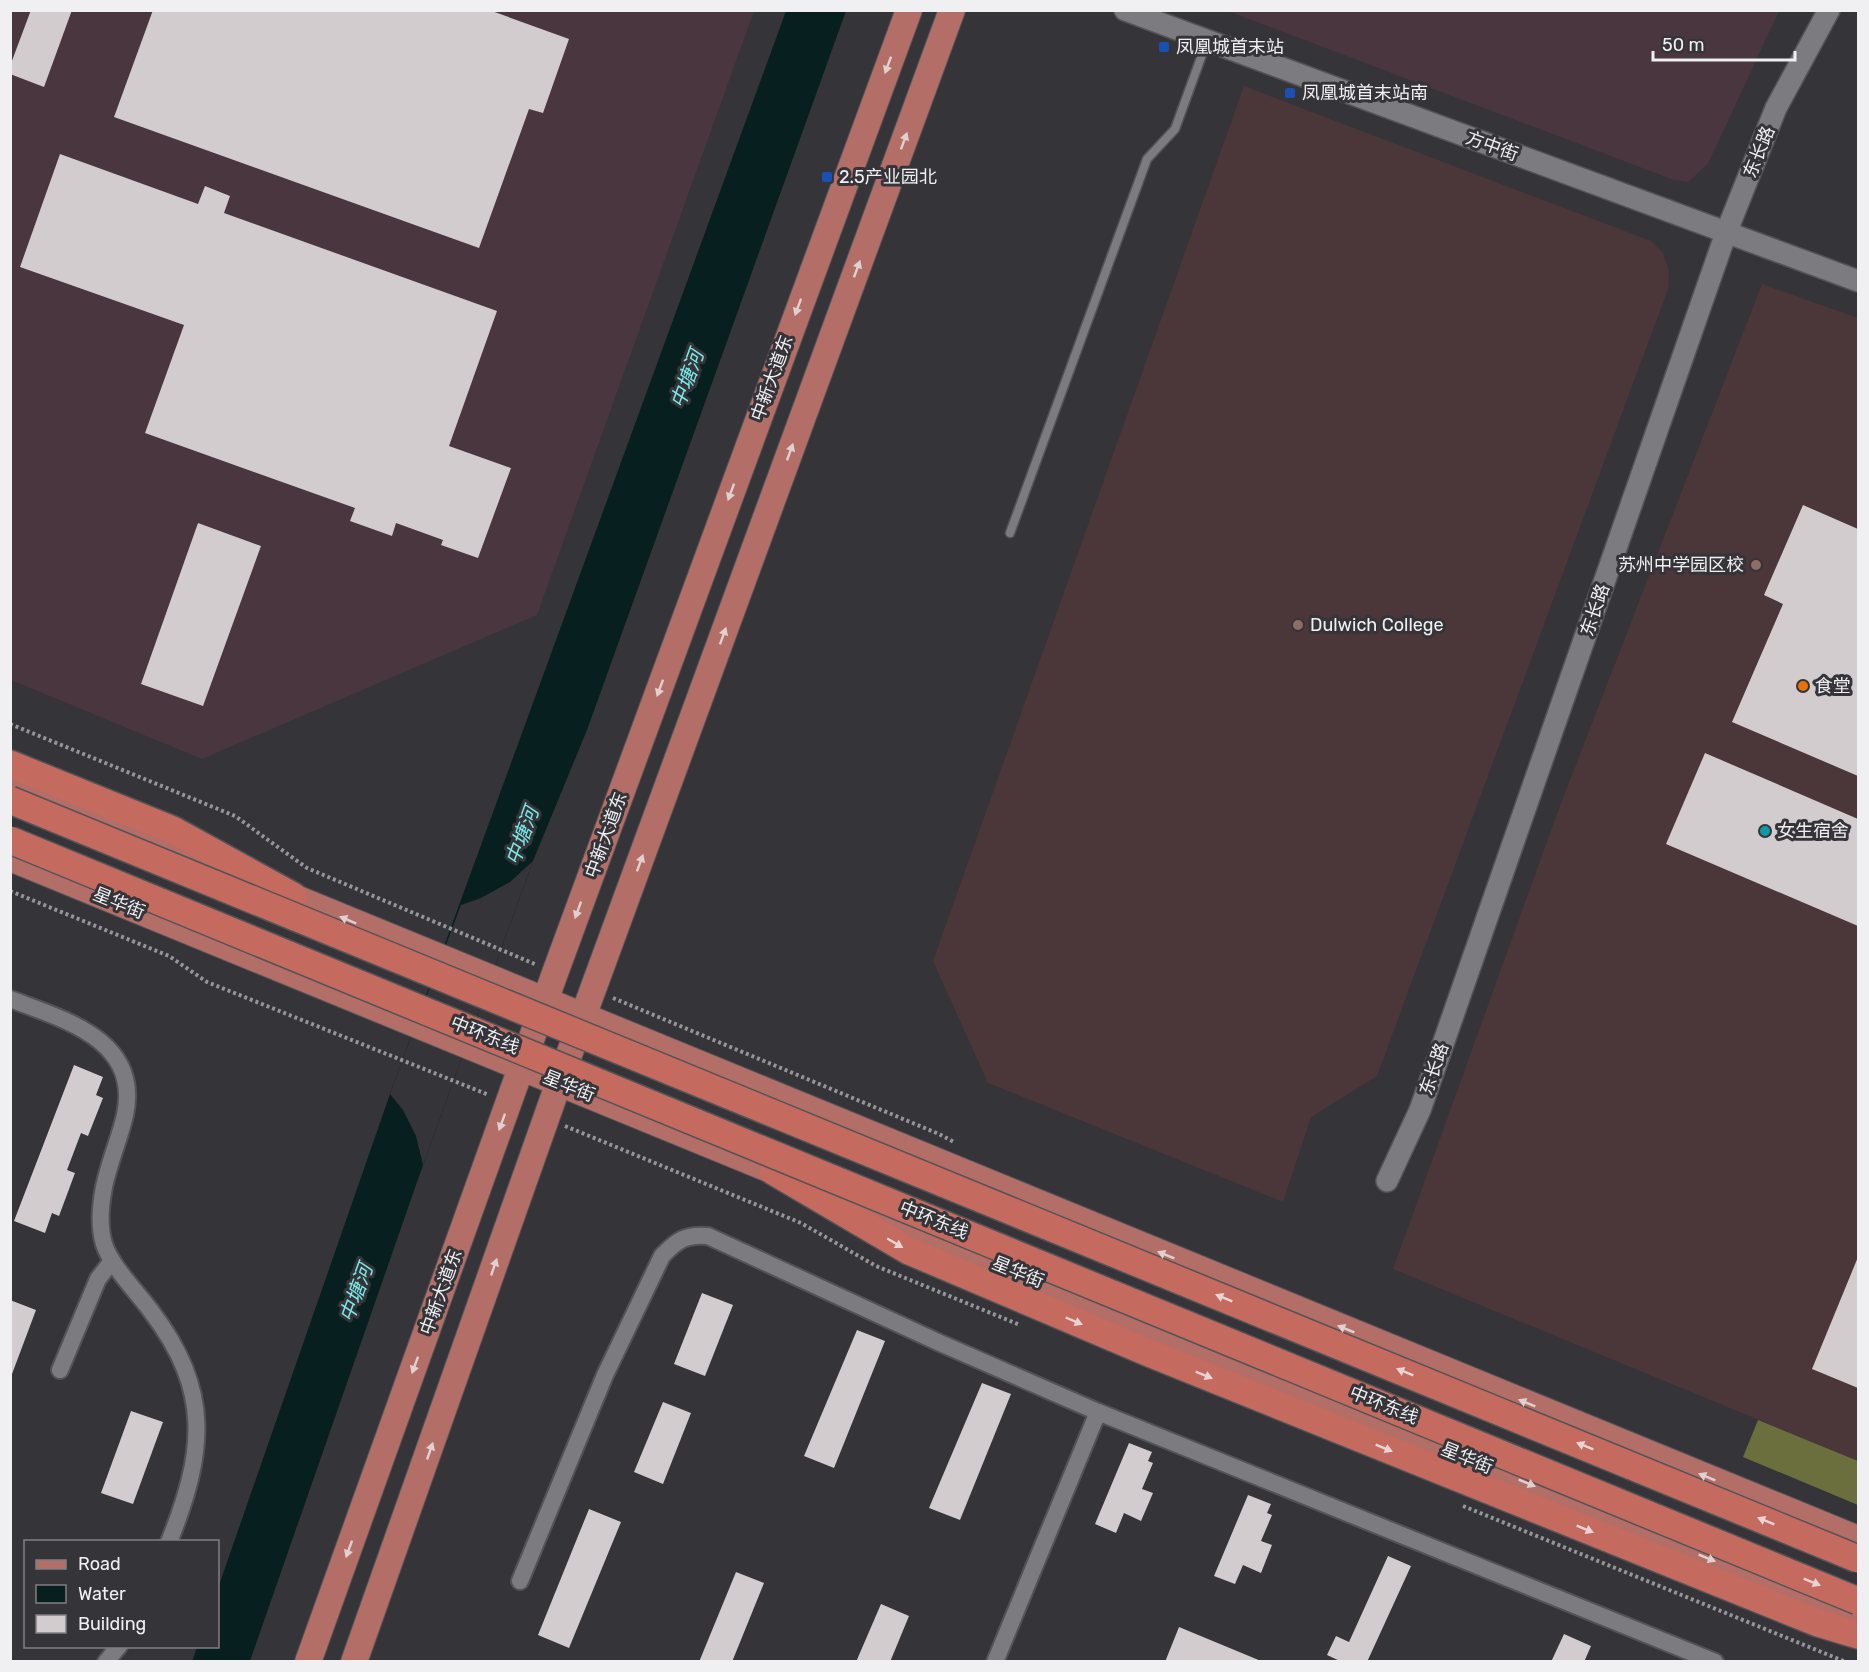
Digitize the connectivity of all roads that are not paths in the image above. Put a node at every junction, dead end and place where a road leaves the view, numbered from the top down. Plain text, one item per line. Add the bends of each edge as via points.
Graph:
1 (909, 10) edge
2 (951, 10) edge
3 (1125, 10) edge
4 (1829, 10) edge
5 (1207, 41) junction
6 (1726, 233) junction
7 (1858, 281) edge
8 (1010, 533) dead end
9 (10, 764) edge
10 (10, 781) edge
11 (10, 800) edge
12 (10, 840) edge
13 (10, 858) edge
14 (292, 896) junction
15 (10, 999) edge
16 (545, 1000) junction
17 (583, 1016) junction
18 (522, 1067) junction
19 (559, 1082) junction
20 (773, 1171) junction
21 (1387, 1181) dead end
22 (112, 1261) junction
23 (60, 1370) dead end
24 (1098, 1412) junction
25 (1858, 1539) edge
26 (170, 1540) edge
27 (1858, 1559) edge
28 (520, 1581) dead end
29 (1858, 1601) edge
30 (1858, 1620) edge
31 (1858, 1635) edge
32 (118, 1648) edge
33 (106, 1662) edge
34 (308, 1662) edge
35 (354, 1662) edge
36 (995, 1662) edge
37 (1715, 1662) edge

1 -> 16 main road, 中新大道东
17 -> 2 main road
3 - 5 street, 方中街
4 - 6 street, 东长路 via 1776,108
5 - 6 street, 方中街
5 - 8 lane via 1175,129 1148,159
6 - 7 street, 方中街
6 - 21 street, 东长路 via 1420,1110
9 - 14 highway via 174,830
10 - 14 main road
27 -> 11 highway, 中环东线, bridge
12 -> 29 highway, 中环东线, bridge
13 - 18 main road, 星华街
16 -> 14 main road
15 - 22 street via 89,1032 112,1052 120,1065 125,1078 125,1114 102,1197 103,1243
16 - 17 main road
16 - 18 main road, 中新大道东
17 - 19 main road
25 -> 17 main road
18 - 19 main road, 星华街
18 -> 34 main road, 中新大道东
19 - 20 main road, 星华街
35 -> 19 main road
20 -> 30 main road, 星华街
20 -> 31 highway via 909,1251 1149,1353 1807,1619
22 - 23 street via 98,1279
22 - 26 street via 168,1333 196,1397 195,1455
24 - 28 street via 708,1236 690,1234 676,1241 662,1256 605,1375
24 - 36 street
24 - 37 street
32 - 33 street

